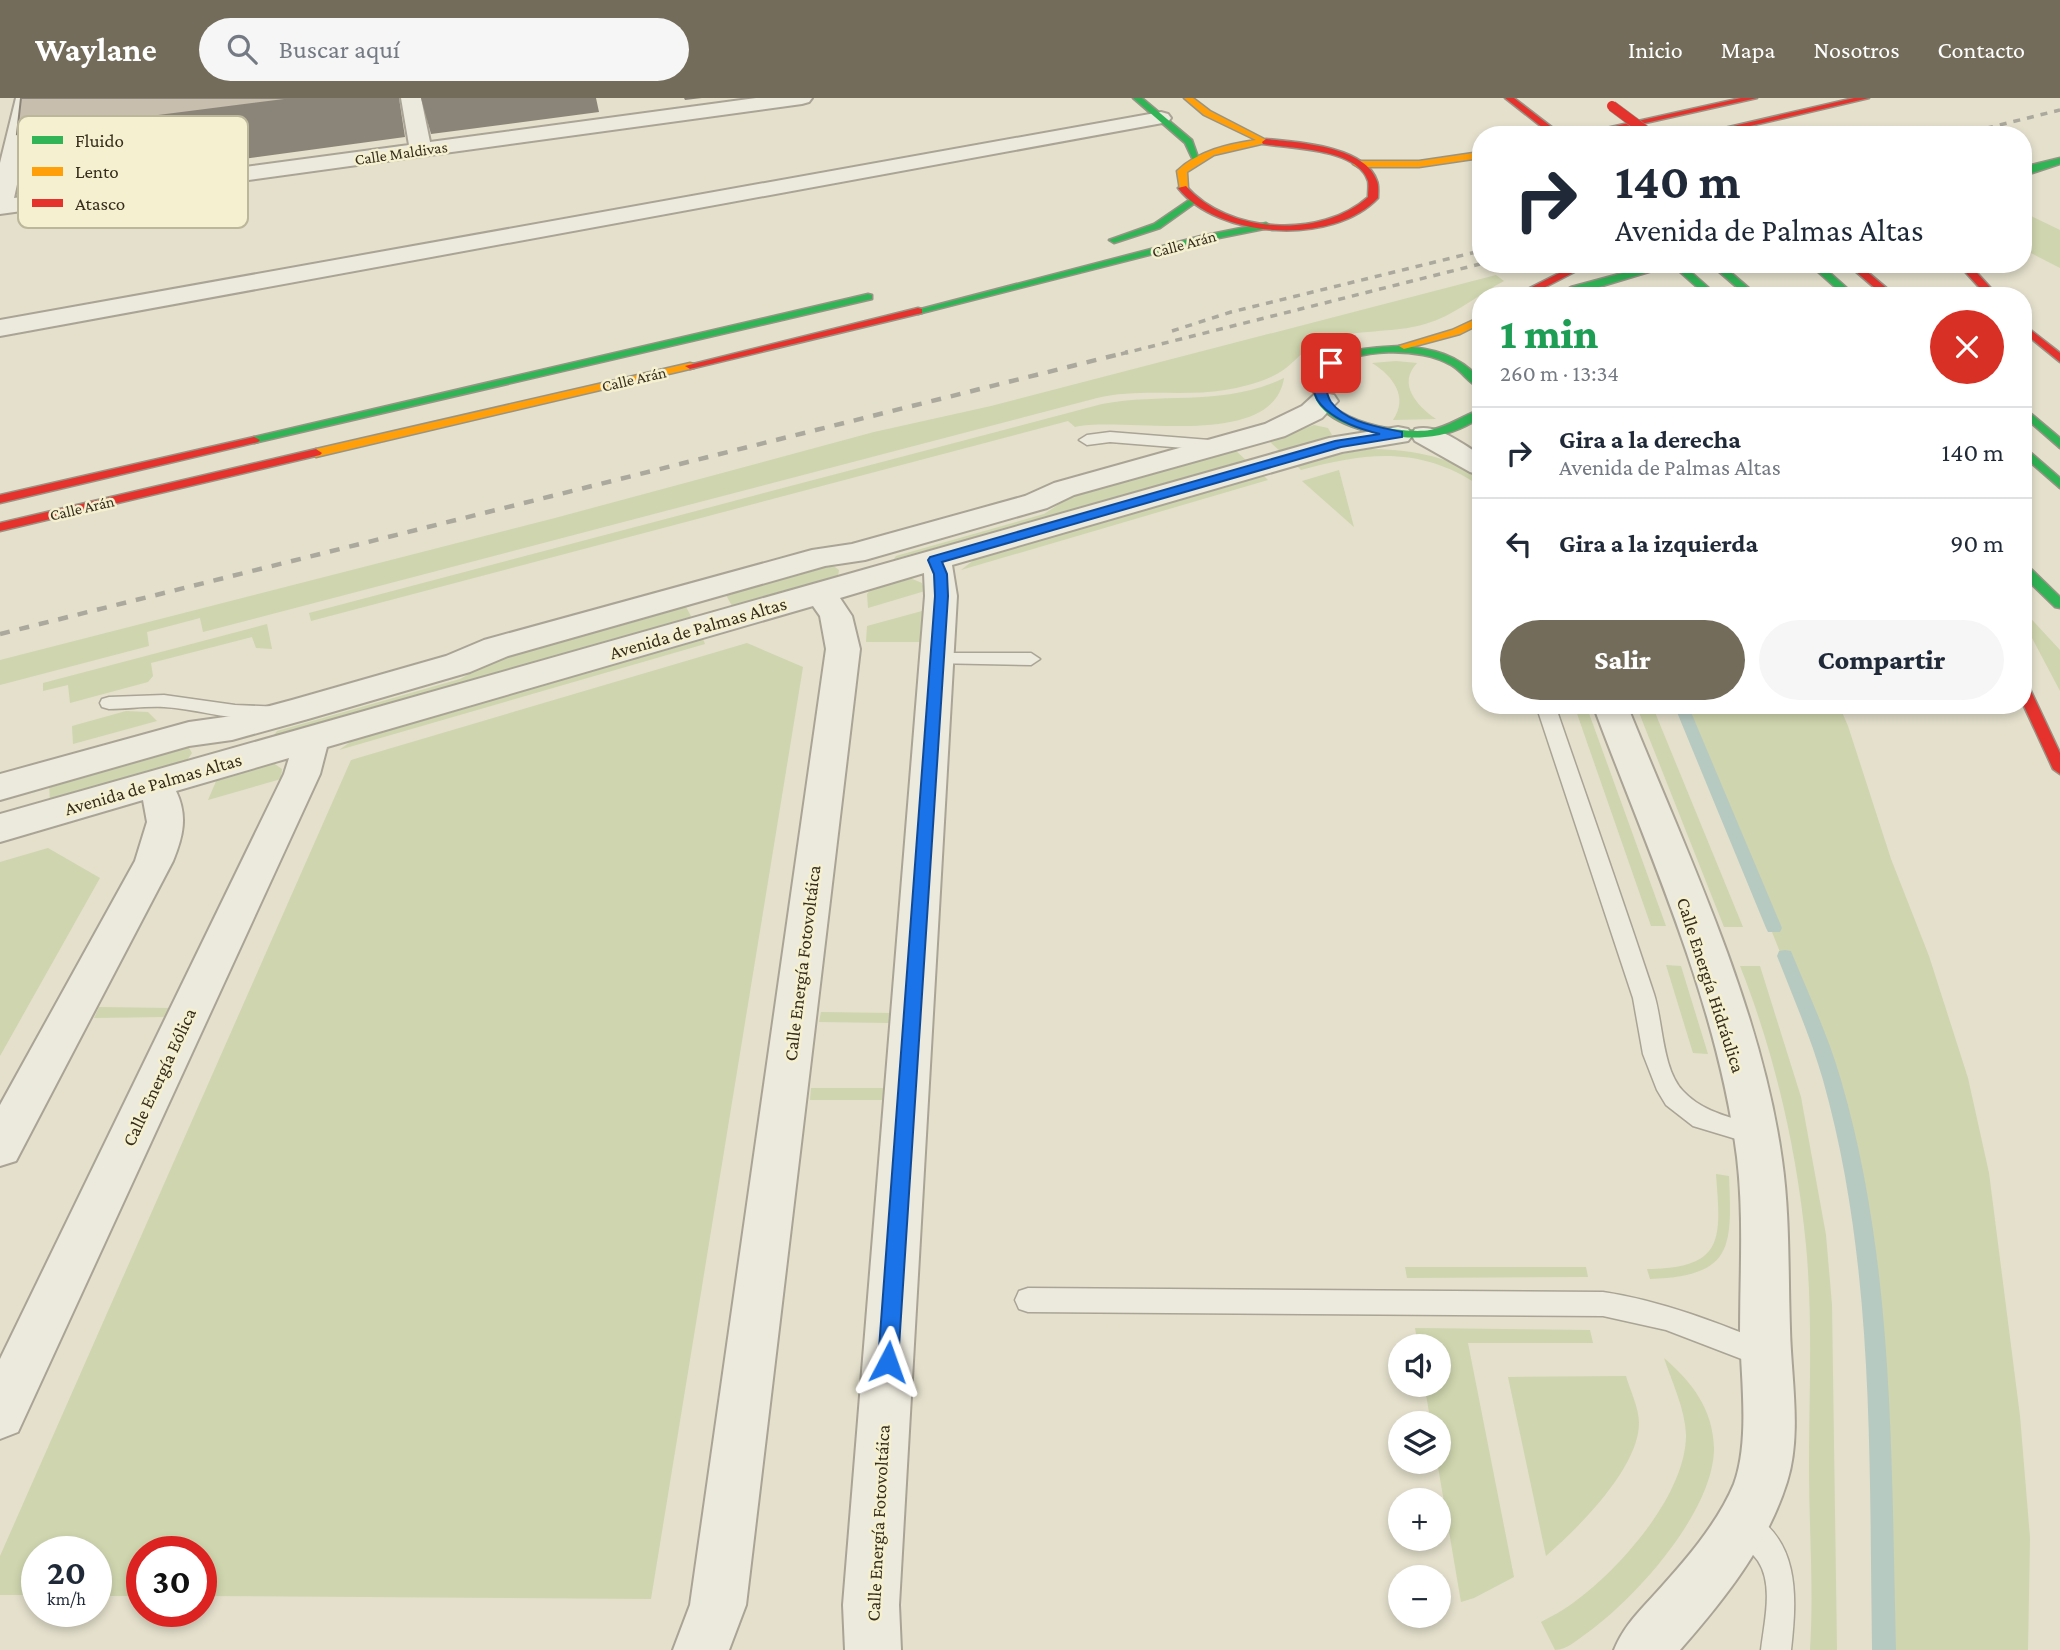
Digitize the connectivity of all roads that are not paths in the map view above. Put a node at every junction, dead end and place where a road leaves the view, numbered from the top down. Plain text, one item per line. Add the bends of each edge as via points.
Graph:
1 (26, 98) edge
2 (411, 98) edge
3 (1137, 98) edge
4 (1188, 98) edge
5 (1497, 98) edge
6 (1509, 98) edge
7 (1753, 98) edge
8 (1866, 98) edge
9 (788, 99) edge
10 (1607, 102) edge
11 (22, 116) edge
12 (1161, 118) junction
13 (1537, 126) edge
14 (1537, 126) edge
15 (1621, 126) edge
16 (1639, 126) edge
17 (1739, 126) edge
18 (18, 132) edge
19 (1266, 142) junction
20 (2060, 147) edge
21 (421, 150) junction
22 (2032, 154) edge
23 (1472, 157) edge
24 (1196, 158) junction
25 (2054, 162) edge
26 (1358, 164) junction
27 (2032, 169) edge
28 (248, 173) edge
29 (1395, 194) dead end
30 (1372, 200) junction
31 (1192, 201) junction
32 (18, 205) edge
33 (0, 207) edge
34 (1266, 226) junction
35 (1093, 245) dead end
36 (1568, 273) edge
37 (1635, 273) edge
38 (1686, 273) edge
39 (1707, 273) edge
40 (1726, 273) edge
41 (1825, 273) edge
42 (1863, 273) edge
43 (1971, 273) edge
44 (1538, 287) edge
45 (1582, 287) edge
46 (1703, 287) edge
47 (1724, 287) edge
48 (1742, 287) edge
49 (1842, 287) edge
50 (1880, 287) edge
51 (1985, 287) edge
52 (890, 292) dead end
53 (1472, 324) edge
54 (0, 328) edge
55 (2032, 335) edge
56 (1393, 348) junction
57 (2060, 359) edge
58 (1472, 375) edge
59 (1324, 401) junction
60 (2032, 418) edge
61 (1472, 419) edge
62 (1411, 435) junction
63 (1087, 440) dead end
64 (2060, 444) edge
65 (1222, 446) junction
66 (2032, 458) edge
67 (1472, 462) edge
68 (2060, 484) edge
69 (0, 499) edge
70 (0, 527) edge
71 (935, 560) junction
72 (2032, 578) edge
73 (839, 585) junction
74 (2060, 604) edge
75 (937, 659) junction
76 (1031, 659) dead end
77 (109, 704) dead end
78 (2032, 708) edge
79 (1548, 714) edge
80 (1613, 714) edge
81 (303, 725) junction
82 (232, 728) junction
83 (2060, 769) edge
84 (201, 770) junction
85 (0, 787) edge
86 (160, 796) junction
87 (0, 828) edge
88 (1756, 1135) junction
89 (0, 1147) edge
90 (1028, 1300) dead end
91 (1765, 1356) junction
92 (0, 1414) edge
93 (1740, 1523) junction
94 (701, 1650) edge
95 (873, 1650) edge
96 (1642, 1650) edge
97 (1776, 1650) edge

1 - 11 street
2 - 21 street
3 - 12 main road
4 - 19 main road via 1207,113
5 - 13 main road
6 - 14 main road
7 - 15 main road
8 - 17 main road
9 - 21 street, Calle Maldivas
10 - 16 main road, bridge
12 - 24 main road via 1189,142
12 - 54 street
18 - 33 street
19 - 24 main road via 1226,146
19 - 26 main road via 1333,152
20 - 22 main road
21 - 28 street, Calle Maldivas
23 - 26 main road via 1402,167
24 - 31 main road via 1182,171 1181,186
25 - 27 main road
26 - 30 main road via 1371,175 1376,188
29 - 30 main road
30 - 34 main road via 1350,216 1312,225
31 - 34 main road via 1223,216
31 - 35 main road, Calle Arán via 1157,226
32 - 33 street, Calle Maldivas
34 - 70 main road, Calle Arán via 836,332
36 - 44 main road
37 - 45 main road
38 - 46 main road
39 - 47 main road
40 - 48 main road
41 - 49 main road
42 - 50 main road
43 - 51 main road
52 - 69 main road, Calle Arán
53 - 56 main road
55 - 57 main road
56 - 58 main road via 1452,361
56 - 59 main road via 1357,352 1331,363 1318,381
59 - 62 main road via 1361,426
59 - 65 street, Avenida de Palmas Altas via 1289,424
60 - 64 main road
61 - 62 main road via 1459,428
62 - 67 street
62 - 71 street, Avenida de Palmas Altas via 1339,443
63 - 65 lane via 1110,437
65 - 73 street, Avenida de Palmas Altas via 1064,489
66 - 68 main road
71 - 73 street, Avenida de Palmas Altas
71 - 75 street, Calle Energía Fotovoltáica via 941,588
72 - 74 main road
73 - 81 street, Avenida de Palmas Altas
73 - 81 street, Avenida de Palmas Altas via 823,557 496,648
73 - 94 street, Calle Energía Fotovoltáica via 844,649 718,1605
75 - 76 lane
75 - 95 street, Calle Energía Fotovoltáica via 871,1605
77 - 81 lane via 144,700
78 - 83 main road
79 - 88 lane via 1644,999 1665,1083 1686,1109
80 - 88 street, Calle Energía Hidráulica via 1726,1016
81 - 82 street, Avenida de Palmas Altas
81 - 84 street, Avenida de Palmas Altas
81 - 92 street, Calle Energía Eólica via 307,761 302,774
82 - 84 street via 233,745
82 - 85 street, Avenida de Palmas Altas via 189,734
84 - 86 street via 180,789
86 - 87 street, Avenida de Palmas Altas
86 - 89 street via 165,832 154,861
88 - 91 street, Calle Energía Hidráulica via 1763,1194
90 - 91 lane via 1603,1304 1684,1322
91 - 93 street, Calle Energía Hidráulica via 1767,1414 1761,1479
93 - 96 street, Calle Energía Hidráulica via 1683,1606
93 - 97 lane via 1762,1539 1776,1560 1782,1592

